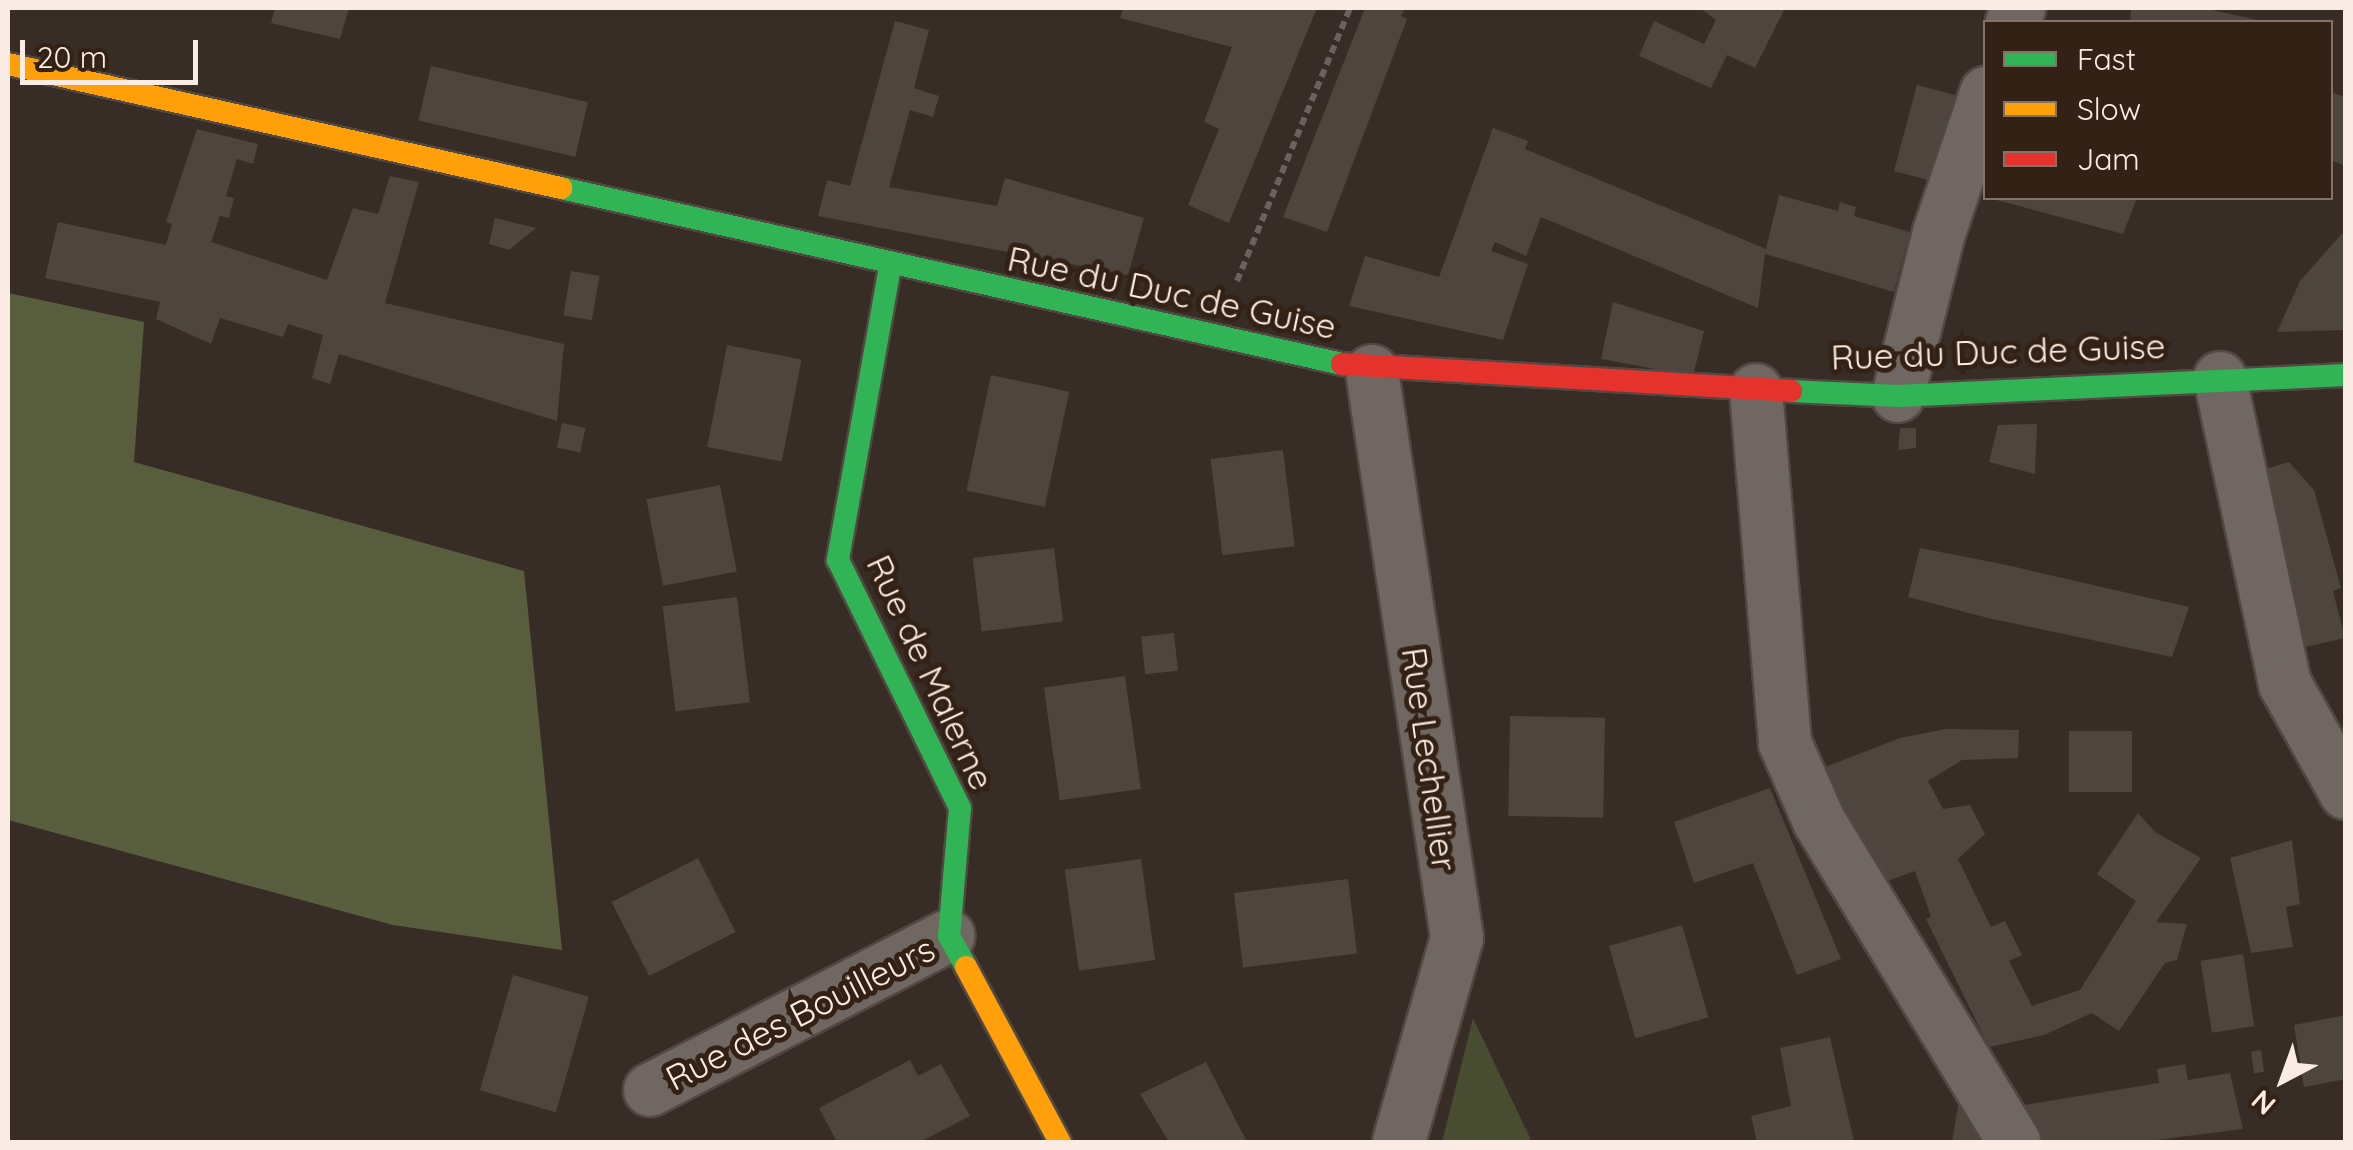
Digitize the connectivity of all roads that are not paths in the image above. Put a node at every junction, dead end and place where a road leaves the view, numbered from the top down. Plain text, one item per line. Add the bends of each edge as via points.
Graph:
1 (8, 64) edge
2 (1983, 102) edge
3 (890, 267) junction
4 (1372, 371) junction
5 (2346, 375) edge
6 (2220, 378) junction
7 (1756, 390) junction
8 (1898, 396) junction
9 (2346, 793) edge
10 (949, 936) junction
11 (650, 1090) dead end
12 (1060, 1142) edge
13 (1399, 1142) edge
14 (2014, 1142) edge

1 - 3 street, Rue du Duc de Guise
2 - 8 street via 1938,233
3 - 4 street, Rue du Duc de Guise
3 - 10 street, Rue de Malerne via 838,560 960,808
4 - 7 street, Rue du Duc de Guise
4 - 13 street, Rue Lechellier via 1456,938
5 - 6 street, Rue du Duc de Guise
6 - 8 street, Rue du Duc de Guise
6 - 9 street via 2285,684
7 - 8 street, Rue du Duc de Guise
7 - 14 street via 1785,743 1819,821
10 - 11 street, Rue des Bouilleurs
10 - 12 street

